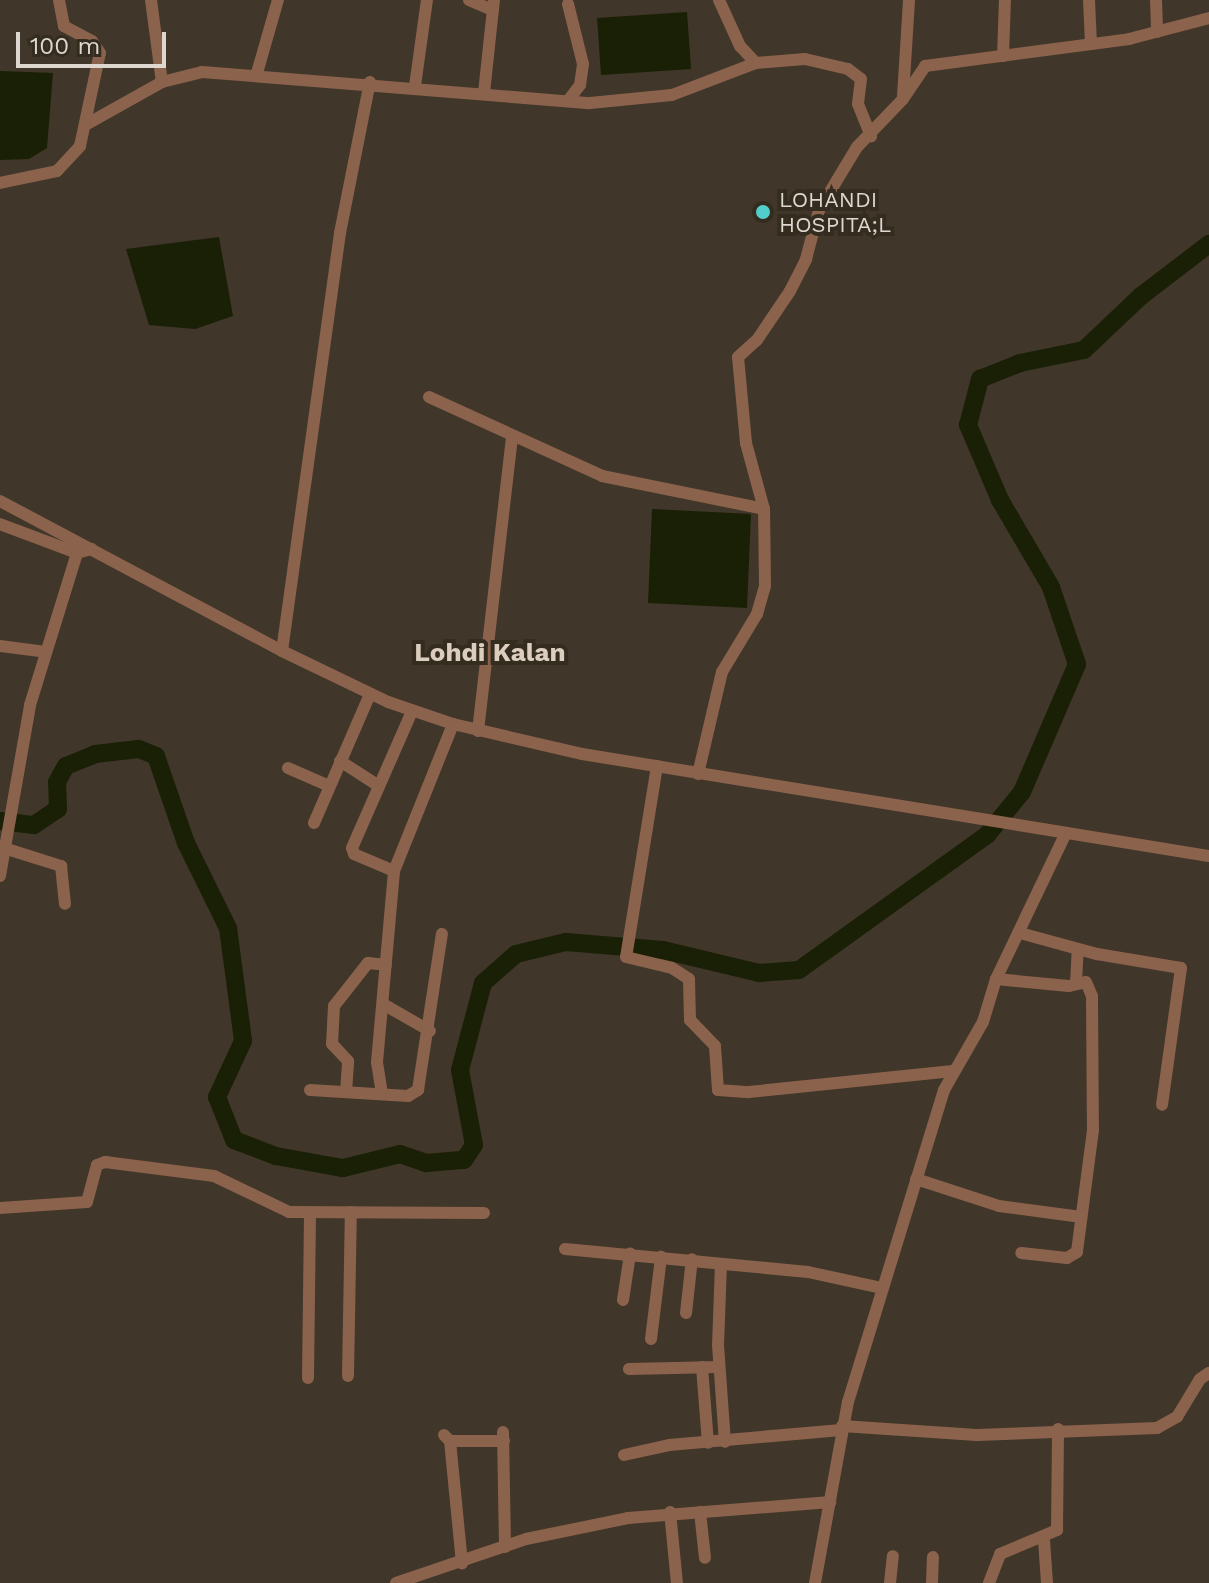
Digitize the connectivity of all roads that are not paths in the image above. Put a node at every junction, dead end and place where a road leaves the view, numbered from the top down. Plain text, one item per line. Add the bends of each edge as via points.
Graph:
1 (59, 0) edge
2 (151, 0) edge
3 (278, 0) edge
4 (427, 0) edge
5 (469, 0) edge
6 (719, 0) edge
7 (909, 0) edge
8 (1005, 0) edge
9 (1089, 0) edge
10 (1156, 0) edge
11 (568, 4) dead end
12 (494, 5) edge
13 (1209, 18) edge
14 (1157, 32) junction
15 (1091, 44) junction
16 (1003, 56) junction
17 (756, 63) junction
18 (257, 73) junction
19 (162, 82) junction
20 (370, 82) junction
21 (415, 86) junction
22 (484, 93) junction
23 (903, 99) junction
24 (568, 101) junction
25 (87, 124) junction
26 (871, 136) junction
27 (0, 183) edge
28 (429, 397) dead end
29 (512, 436) junction
30 (0, 501) edge
31 (764, 509) junction
32 (0, 524) edge
33 (91, 549) junction
34 (77, 553) junction
35 (0, 646) edge
36 (282, 651) junction
37 (46, 652) junction
38 (370, 694) junction
39 (412, 711) junction
40 (453, 724) junction
41 (478, 731) junction
42 (340, 761) junction
43 (657, 766) junction
44 (288, 768) dead end
45 (698, 774) junction
46 (329, 786) junction
47 (379, 786) junction
48 (314, 823) dead end
49 (1066, 833) junction
50 (7, 849) junction
51 (1209, 856) edge
52 (394, 871) junction
53 (0, 876) edge
54 (65, 904) dead end
55 (1020, 933) junction
56 (442, 934) dead end
57 (1078, 950) junction
58 (386, 965) junction
59 (996, 979) junction
60 (1076, 983) junction
61 (383, 1004) junction
62 (430, 1031) junction
63 (953, 1071) junction
64 (310, 1090) dead end
65 (346, 1092) junction
66 (382, 1094) junction
67 (1162, 1105) dead end
68 (916, 1179) junction
69 (0, 1208) edge
70 (310, 1212) junction
71 (351, 1212) junction
72 (484, 1213) dead end
73 (1081, 1217) junction
74 (565, 1249) dead end
75 (1021, 1253) dead end
76 (630, 1254) junction
77 (661, 1257) junction
78 (692, 1259) junction
79 (721, 1264) junction
80 (882, 1288) junction
81 (623, 1300) dead end
82 (686, 1313) dead end
83 (651, 1339) dead end
84 (702, 1367) junction
85 (719, 1367) junction
86 (629, 1369) dead end
87 (1209, 1373) edge
88 (348, 1376) dead end
89 (308, 1378) dead end
90 (842, 1428) junction
91 (1058, 1429) junction
92 (725, 1442) junction
93 (708, 1443) junction
94 (624, 1455) dead end
95 (830, 1502) junction
96 (670, 1512) junction
97 (700, 1512) junction
98 (1044, 1540) junction
99 (505, 1547) junction
100 (893, 1556) dead end
101 (933, 1557) dead end
102 (705, 1558) dead end
103 (462, 1563) junction
104 (396, 1583) edge
105 (677, 1583) edge
106 (815, 1583) edge
107 (890, 1583) edge
108 (932, 1583) edge
109 (989, 1583) edge
110 (1047, 1583) edge

1 - 25 street via 64,26 92,41 100,53
2 - 19 street
3 - 18 street
4 - 21 street
5 - 12 street
6 - 17 street via 740,46
7 - 23 street
8 - 16 street
9 - 15 street
10 - 14 street
11 - 24 street via 583,64 580,85
12 - 22 street
13 - 14 street
14 - 15 street
15 - 16 street
16 - 23 street via 925,66
17 - 24 street via 672,95
17 - 26 street via 805,59 848,69 861,79 858,104
18 - 19 street via 202,72
18 - 20 street
19 - 25 street
20 - 21 street
20 - 36 street via 340,233
21 - 22 street
22 - 24 street
23 - 26 street
25 - 27 street via 71,161 57,171
26 - 31 street via 857,147 819,210 806,259 790,291 757,340 738,357 746,443
28 - 29 street
29 - 31 street via 614,480
29 - 41 street
30 - 33 street
31 - 45 street via 765,586 757,614 722,672
32 - 34 street
33 - 34 street
33 - 36 street
34 - 37 street
35 - 37 street
36 - 38 street
37 - 50 street via 8,816
38 - 39 street
38 - 42 street
39 - 40 street
39 - 47 street
40 - 41 street
40 - 52 street
41 - 43 street
42 - 46 street
42 - 47 street
43 - 45 street
43 - 63 street via 626,952 628,960 672,968 689,979 691,1022 715,1046 720,1091
44 - 46 street
45 - 49 street
46 - 48 street
47 - 52 street via 352,850
49 - 51 street
49 - 55 street
50 - 53 street
50 - 54 street via 61,866
52 - 58 street
55 - 57 street
55 - 59 street
56 - 62 street
57 - 60 street
57 - 67 street via 1183,971
58 - 61 street
58 - 65 street via 370,962 334,1006 332,1044 348,1061
59 - 60 street
59 - 63 street via 983,1022
60 - 73 street via 1086,982 1092,996 1093,1130
61 - 62 street
61 - 66 street via 377,1062
62 - 66 street via 418,1090 408,1096
63 - 68 street
64 - 65 street
65 - 66 street
68 - 73 street via 999,1206
68 - 80 street
69 - 70 street via 87,1202 97,1165 105,1162 214,1176 284,1210
70 - 71 street
70 - 89 street
71 - 72 street
71 - 88 street
73 - 75 street via 1074,1256
74 - 76 street
76 - 77 street
76 - 81 street
77 - 78 street
77 - 83 street
78 - 79 street
78 - 82 street
79 - 80 street via 819,1274
79 - 85 street
80 - 90 street
84 - 85 street
84 - 86 street
84 - 93 street
85 - 92 street
87 - 91 street via 1177,1417 1157,1428
90 - 91 street via 977,1435
90 - 92 street
90 - 95 street
91 - 98 street via 1057,1530
92 - 93 street
93 - 94 street
95 - 97 street
95 - 106 street
96 - 97 street
96 - 99 street
96 - 105 street
97 - 102 street
98 - 109 street via 1000,1554
98 - 110 street
99 - 103 street
99 - 103 street via 504,1436 447,1438
100 - 107 street
101 - 108 street
103 - 104 street

